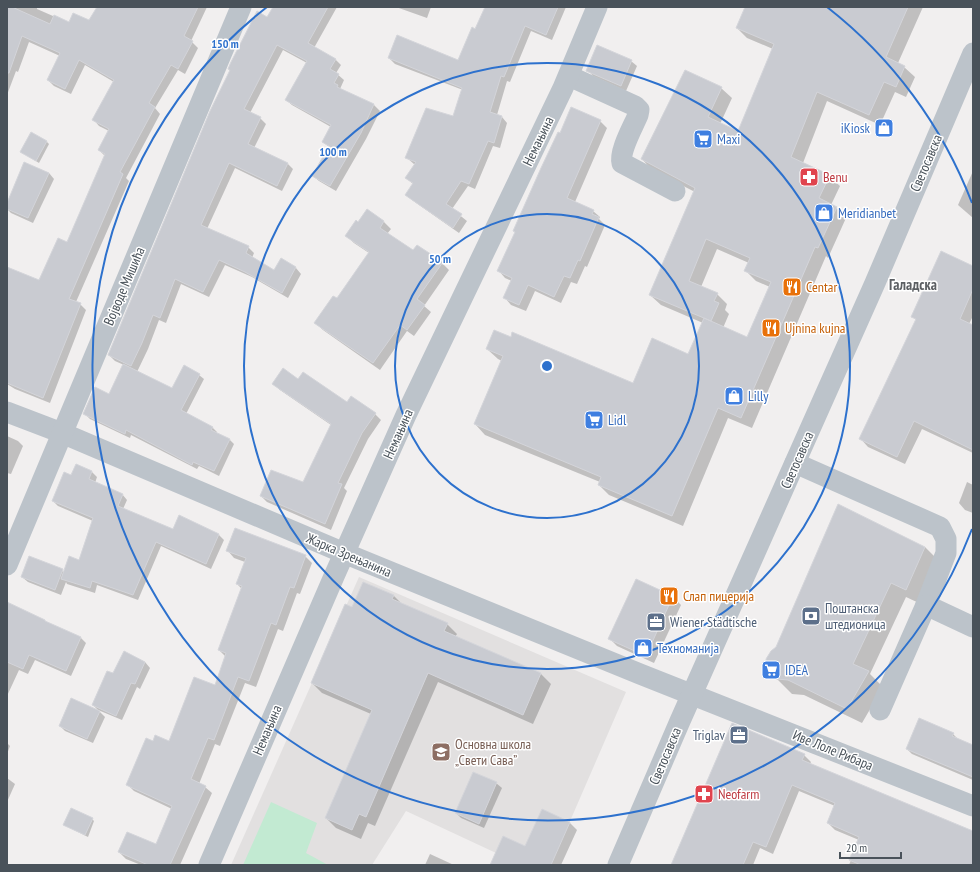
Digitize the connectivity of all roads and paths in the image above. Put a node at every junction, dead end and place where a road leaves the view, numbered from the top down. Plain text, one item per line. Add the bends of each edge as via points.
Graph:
1 (241, 7) edge
2 (597, 7) edge
3 (973, 53) edge
4 (569, 76) junction
5 (675, 191) dead end
6 (7, 412) edge
7 (62, 433) junction
8 (795, 463) junction
9 (344, 553) junction
10 (7, 565) edge
11 (926, 605) junction
12 (973, 627) edge
13 (692, 695) junction
14 (880, 710) dead end
15 (973, 806) edge
16 (209, 865) edge
17 (618, 865) edge

1 - 7 street, Војводе Мишића
2 - 4 street, Немањина
3 - 8 street, Светосавска
4 - 5 street via 639,110 623,150 622,162
4 - 9 street, Немањина via 406,415
6 - 7 street, Жарка Зрењанина
7 - 9 street, Жарка Зрењанина
7 - 10 street, Војводе Мишића
8 - 11 street via 940,527 946,539 946,553
8 - 13 street, Светосавска
9 - 13 street, Жарка Зрењанина
9 - 16 street, Немањина
11 - 12 street
11 - 14 street
13 - 15 street, Иве Лоле Рибара
13 - 17 street, Светосавска

